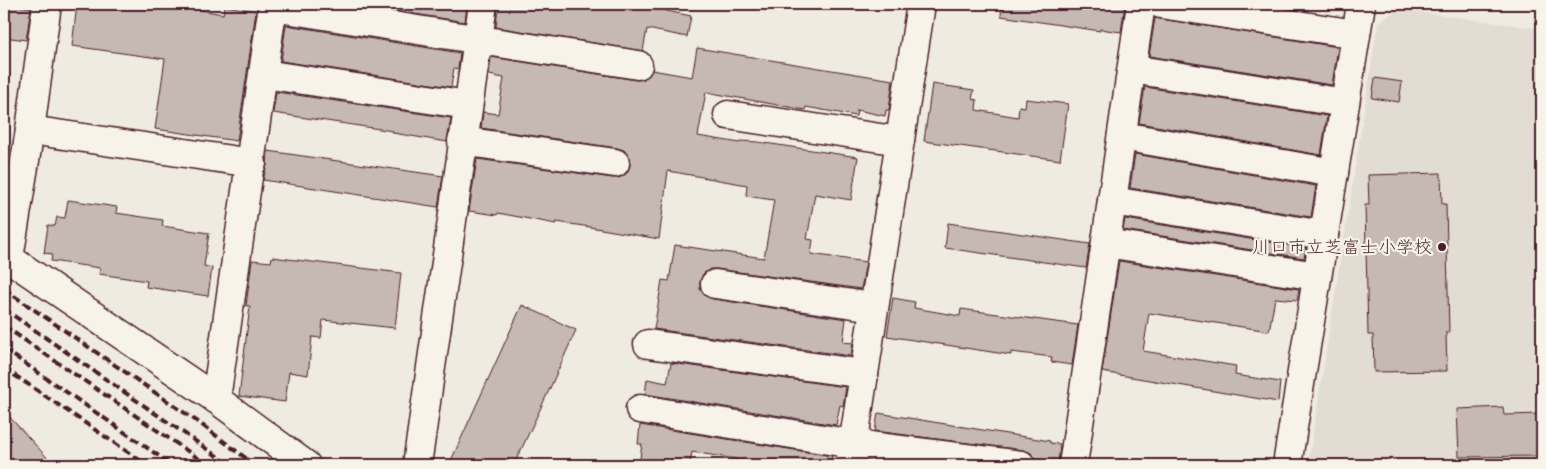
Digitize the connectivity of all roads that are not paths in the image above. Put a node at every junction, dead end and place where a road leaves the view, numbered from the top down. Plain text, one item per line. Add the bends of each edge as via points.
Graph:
1 (47, 4) edge
2 (483, 4) edge
3 (921, 4) edge
4 (1141, 4) edge
5 (1161, 4) edge
6 (1361, 4) edge
7 (273, 6) edge
8 (1356, 34) junction
9 (478, 40) junction
10 (638, 64) dead end
11 (1132, 69) junction
12 (264, 74) junction
13 (1345, 103) junction
14 (468, 105) junction
15 (728, 115) dead end
16 (30, 130) junction
17 (1122, 136) junction
18 (462, 141) junction
19 (900, 141) junction
20 (252, 163) junction
21 (615, 163) dead end
22 (1334, 173) junction
23 (1112, 201) junction
24 (1324, 235) junction
25 (1106, 243) junction
26 (6, 257) edge
27 (1317, 276) junction
28 (715, 284) dead end
29 (874, 307) junction
30 (648, 344) dead end
31 (864, 374) junction
32 (216, 399) junction
33 (640, 409) dead end
34 (852, 455) edge
35 (306, 465) edge
36 (417, 465) edge
37 (1020, 465) edge
38 (1073, 465) edge
39 (1287, 465) edge

1 - 16 street
2 - 9 street
3 - 19 street
4 - 11 street
5 - 8 street
6 - 8 street
7 - 9 street
7 - 12 street
8 - 13 street
9 - 10 street
9 - 14 street
11 - 13 street
11 - 17 street
12 - 14 street
12 - 20 street
13 - 22 street
14 - 18 street
15 - 19 street
16 - 20 street
16 - 26 street
17 - 22 street
17 - 23 street
18 - 21 street
18 - 36 street
19 - 29 street
20 - 32 street
22 - 24 street
23 - 24 street
23 - 25 street
24 - 27 street
25 - 27 street
25 - 38 street
26 - 32 street
27 - 39 street
28 - 29 street
29 - 31 street
30 - 31 street
31 - 34 street
32 - 35 street
33 - 34 street
34 - 37 street

